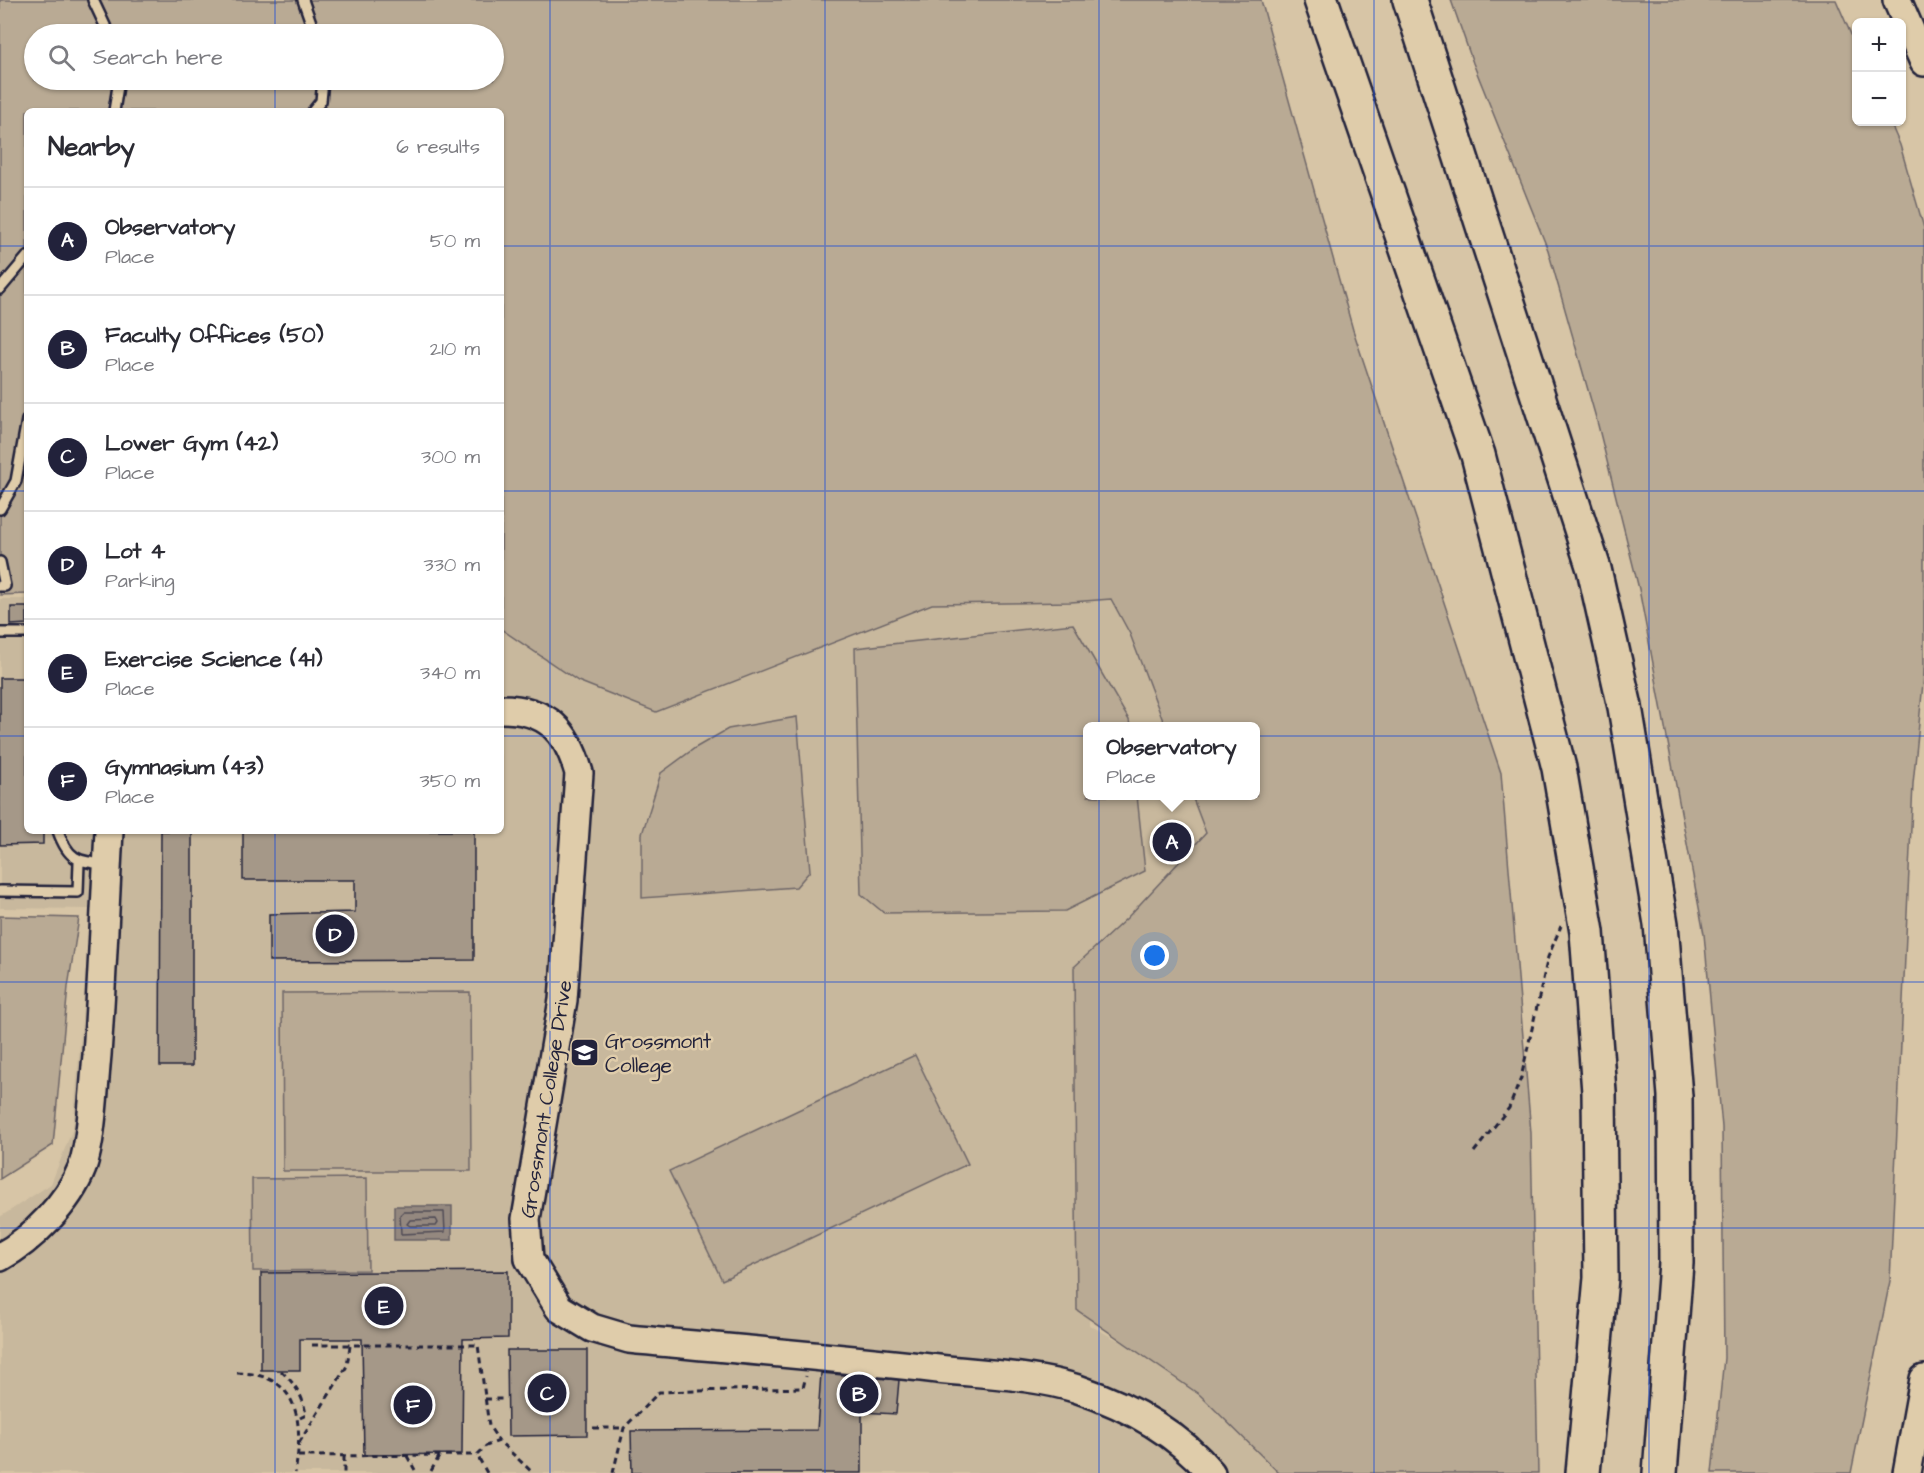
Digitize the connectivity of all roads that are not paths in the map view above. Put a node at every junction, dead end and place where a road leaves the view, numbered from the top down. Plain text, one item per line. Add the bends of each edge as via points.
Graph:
1 (93, 0) edge
2 (303, 0) edge
3 (1321, 0) edge
4 (1410, 0) edge
5 (1897, 0) edge
6 (105, 24) edge
7 (311, 24) edge
8 (1924, 62) edge
9 (117, 90) edge
10 (322, 90) edge
11 (114, 108) edge
12 (315, 108) edge
13 (24, 261) edge
14 (0, 289) edge
15 (24, 437) edge
16 (0, 509) edge
17 (0, 562) edge
18 (0, 586) edge
19 (0, 633) edge
20 (24, 633) edge
21 (504, 709) edge
22 (59, 834) edge
23 (109, 834) edge
24 (79, 862) junction
25 (107, 864) junction
26 (0, 891) edge
27 (0, 1257) edge
28 (1924, 1378) edge
29 (1211, 1473) edge
30 (1583, 1473) edge
31 (1660, 1473) edge
32 (1907, 1473) edge

1 - 6 lane
2 - 7 lane
3 - 30 highway via 1478,455 1559,768 1587,932 1599,1092 1601,1278
4 - 31 highway via 1594,569 1629,730 1661,924 1675,1096 1676,1263
5 - 8 street
9 - 11 lane
10 - 12 lane
13 - 14 lane
15 - 16 lane via 16,481
17 - 18 lane via 5,586
19 - 20 lane
21 - 29 street, Grossmont College Drive via 521,709 559,727 572,749 579,773 563,1000 526,1218 529,1259 559,1308 592,1328 629,1340 1031,1380 1076,1389 1118,1404 1170,1434
22 - 24 lane via 64,847
23 - 25 street
24 - 25 lane
24 - 26 lane via 78,892
25 - 27 street via 94,1095 82,1166 66,1200 14,1250
28 - 32 street

